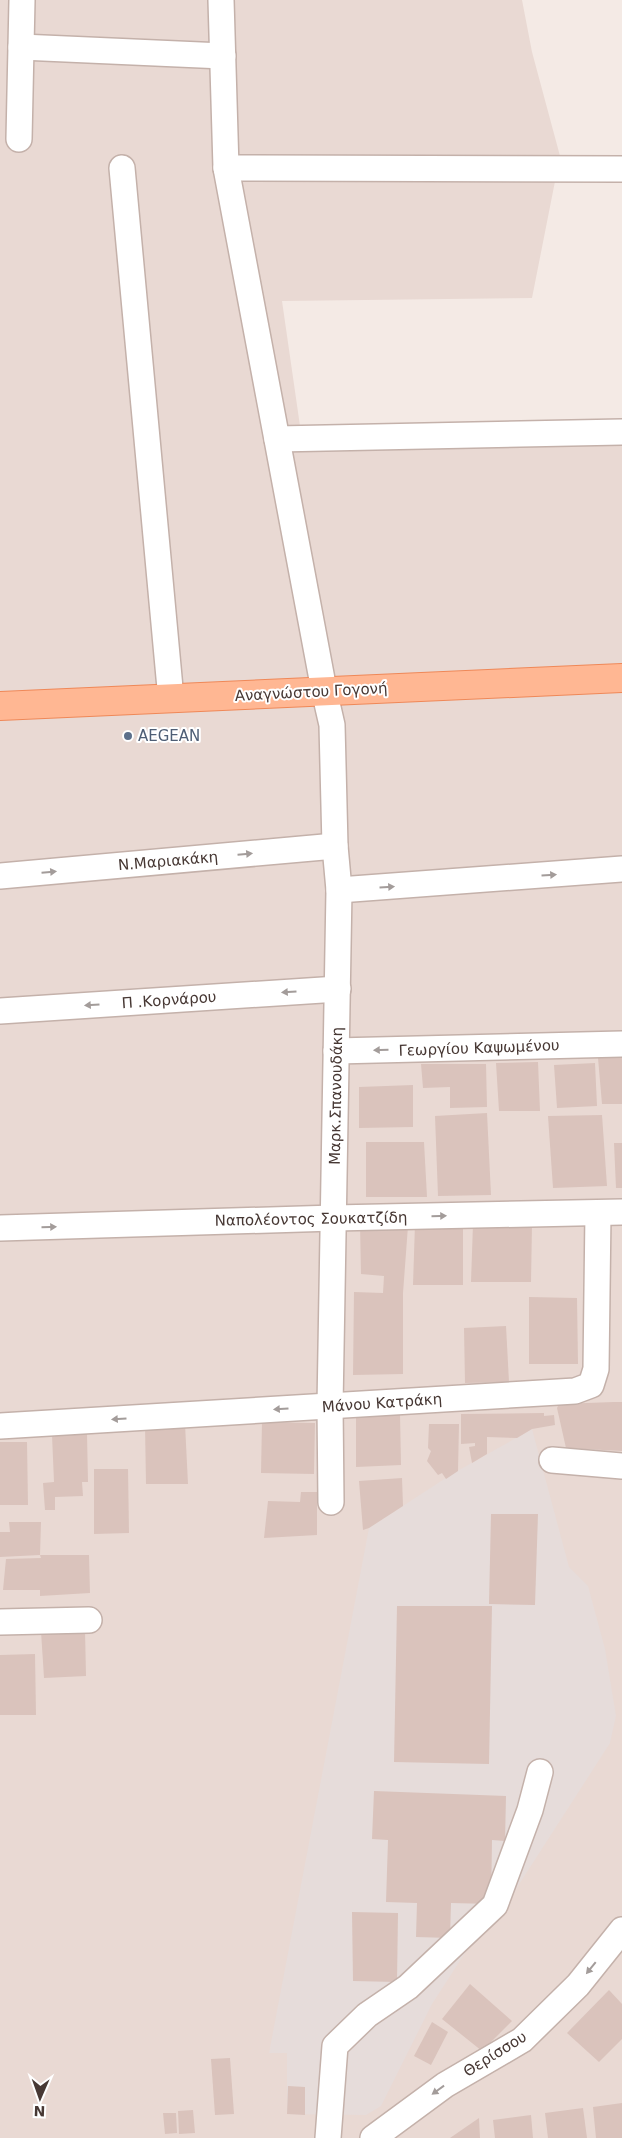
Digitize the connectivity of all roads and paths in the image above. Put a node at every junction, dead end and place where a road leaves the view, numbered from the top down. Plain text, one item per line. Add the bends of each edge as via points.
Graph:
1 (22, 0) edge
2 (221, 0) edge
3 (22, 47) junction
4 (223, 56) junction
5 (19, 139) dead end
6 (122, 168) dead end
7 (226, 168) junction
8 (622, 169) edge
9 (622, 432) edge
10 (277, 439) junction
11 (622, 678) edge
12 (324, 690) junction
13 (171, 699) junction
14 (0, 706) edge
15 (335, 846) junction
16 (622, 869) edge
17 (0, 876) edge
18 (338, 890) junction
19 (338, 989) junction
20 (0, 1011) edge
21 (622, 1044) edge
22 (336, 1052) junction
23 (622, 1212) edge
24 (598, 1213) junction
25 (334, 1218) junction
26 (0, 1228) edge
27 (330, 1406) junction
28 (0, 1426) edge
29 (552, 1460) dead end
30 (622, 1466) edge
31 (331, 1502) dead end
32 (89, 1620) dead end
33 (0, 1622) edge
34 (540, 1772) dead end
35 (622, 1930) edge
36 (328, 2138) edge
37 (372, 2138) edge

1 - 3 street
2 - 4 street, Μαρκ.Σπανουδάκη
3 - 4 street
3 - 5 street
4 - 7 street, Μαρκ.Σπανουδάκη
6 - 13 street
7 - 8 street
7 - 10 street, Μαρκ.Σπανουδάκη
9 - 10 street
10 - 12 street, Μαρκ.Σπανουδάκη
11 - 12 main road, Αναγνώστου Γογονή
12 - 13 main road, Αναγνώστου Γογονή
12 - 15 street, Μαρκ.Σπανουδάκη via 332,725
13 - 14 main road, Αναγνώστου Γογονή
17 -> 15 street, Ν.Μαριακάκη
15 - 18 street, Μαρκ.Σπανουδάκη
18 -> 16 street
18 - 19 street, Μαρκ.Σπανουδάκη
19 -> 20 street, Π .Κορνάρου
19 - 22 street, Μαρκ.Σπανουδάκη
21 -> 22 street, Γεωργίου Καψωμένου
22 - 25 street, Μαρκ.Σπανουδάκη
23 - 24 street, Ναπολέοντος Σουκατζίδη
25 -> 24 street, Ναπολέοντος Σουκατζίδη
24 - 27 street, Μάνου Κατράκη via 596,1369 591,1385 575,1391
26 -> 25 street, Ναπολέοντος Σουκατζίδη
25 - 27 street, Μαρκ.Σπανουδάκη
27 -> 28 street, Μάνου Κατράκη
27 - 31 street, Μαρκ.Σπανουδάκη
29 - 30 street
32 - 33 street
34 - 36 street via 530,1810 494,1905 408,1986 367,2015 334,2046
35 -> 37 street, Θερίσσου via 578,1985 522,2040 445,2085

